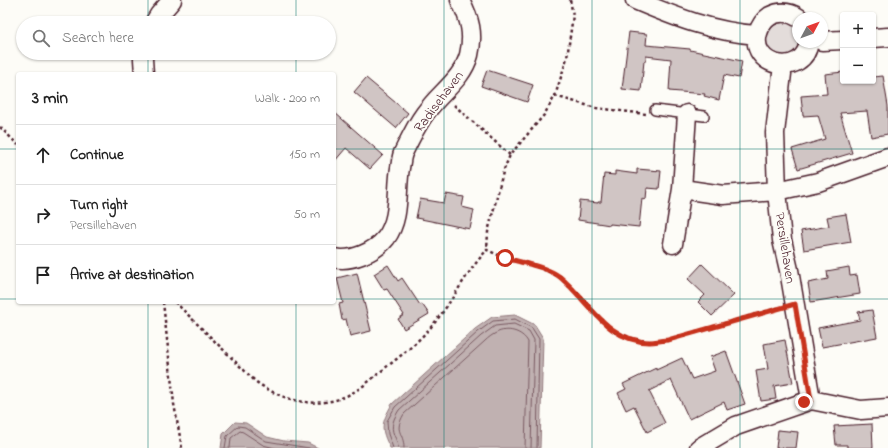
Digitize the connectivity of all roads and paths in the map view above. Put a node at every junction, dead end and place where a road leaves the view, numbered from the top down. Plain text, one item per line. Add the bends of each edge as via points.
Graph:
1 (172, 0) edge
2 (460, 0) edge
3 (570, 0) edge
4 (635, 0) edge
5 (791, 10) edge
6 (158, 16) edge
7 (757, 35) junction
8 (888, 37) edge
9 (876, 38) edge
10 (840, 40) edge
11 (828, 41) edge
12 (808, 48) edge
13 (143, 60) edge
14 (783, 65) junction
15 (144, 72) edge
16 (442, 94) junction
17 (555, 96) junction
18 (655, 110) joint
19 (696, 115) joint
20 (0, 127) edge
21 (16, 143) edge
22 (510, 155) junction
23 (888, 157) edge
24 (682, 189) junction
25 (777, 190) junction
26 (673, 244) dead end
27 (487, 250) junction
28 (336, 258) edge
29 (163, 304) edge
30 (177, 304) edge
31 (795, 304) junction
32 (811, 400) junction
33 (888, 408) edge
34 (182, 448) edge
35 (699, 448) edge

1 - 6 street
2 - 16 street, Radisehaven via 470,18 469,56 461,72
3 - 17 path via 573,15 567,58
4 - 7 street via 679,18 735,34
5 - 7 street via 767,18
7 - 14 street via 758,48 765,59
8 - 9 street
10 - 11 street
12 - 14 street via 799,60
13 - 15 street
14 - 25 street, Persillehaven via 775,133
16 - 22 path
16 - 28 street, Radisehaven via 417,126 402,155 396,213 393,226 385,239 379,246 359,256
17 - 18 path via 596,108 652,115
17 - 22 path via 544,115
18 - 19 lane
19 - 24 street
20 - 21 path
22 - 27 path via 501,179 488,232
23 - 25 street via 818,182
24 - 25 street via 723,194
24 - 26 street
25 - 31 street, Persillehaven via 782,240
27 - 30 path via 474,264 439,317 412,346 352,393 330,401 308,403 267,390
27 - 31 path via 559,276 615,332 649,342 668,340
29 - 34 path via 174,404
31 - 32 street, Persillehaven
32 - 33 street via 861,410
32 - 35 street via 736,426

